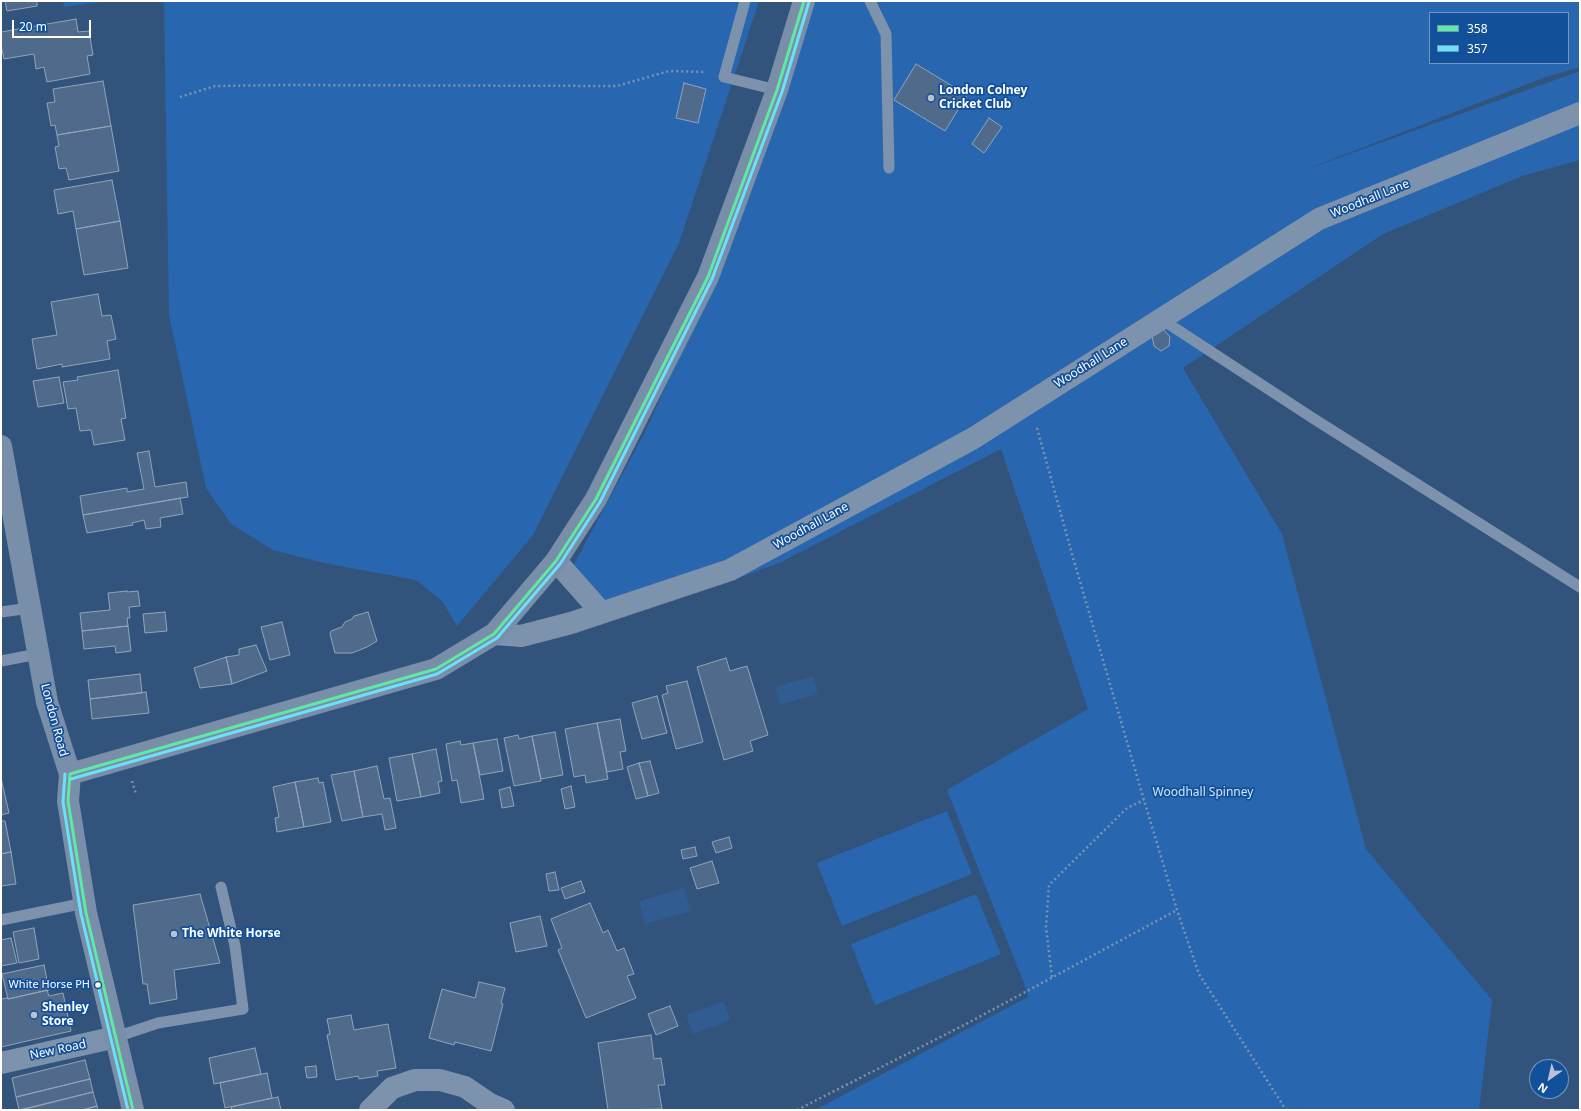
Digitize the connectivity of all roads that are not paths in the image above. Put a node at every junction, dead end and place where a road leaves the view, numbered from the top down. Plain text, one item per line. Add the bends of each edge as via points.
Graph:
1 (745, 1) edge
2 (804, 1) edge
3 (870, 1) edge
4 (778, 90) junction
5 (1580, 113) edge
6 (889, 168) dead end
7 (1162, 319) junction
8 (1, 446) edge
9 (5, 488) edge
10 (556, 561) junction
11 (1580, 587) edge
12 (30, 608) junction
13 (1, 612) edge
14 (602, 613) junction
15 (494, 634) junction
16 (38, 654) junction
17 (1, 661) edge
18 (70, 774) junction
19 (221, 887) dead end
20 (85, 903) junction
21 (1, 920) edge
22 (116, 1037) junction
23 (1, 1063) edge
24 (133, 1110) edge
25 (370, 1110) edge
26 (504, 1110) edge

1 - 4 lane via 724,77
2 - 4 main road
3 - 6 lane via 886,34
4 - 10 main road via 708,277 596,499
5 - 7 street, Woodhall Lane via 1319,219
7 - 11 lane via 1311,417
7 - 14 street, Woodhall Lane via 972,439 730,570
8 - 9 main road, London Road
9 - 12 main road, London Road
10 - 14 street
10 - 15 main road
12 - 13 lane
12 - 16 main road, London Road
14 - 15 street, Woodhall Lane via 521,636
15 - 18 main road via 436,669
16 - 17 lane
16 - 18 main road, London Road via 47,702
18 - 20 main road, London Road via 68,801
19 - 22 lane via 235,946 243,1009 158,1023
20 - 21 lane
20 - 22 main road, London Road
22 - 23 street, New Road
22 - 24 main road, London Road
25 - 26 street via 392,1088 415,1080 440,1080 465,1087

